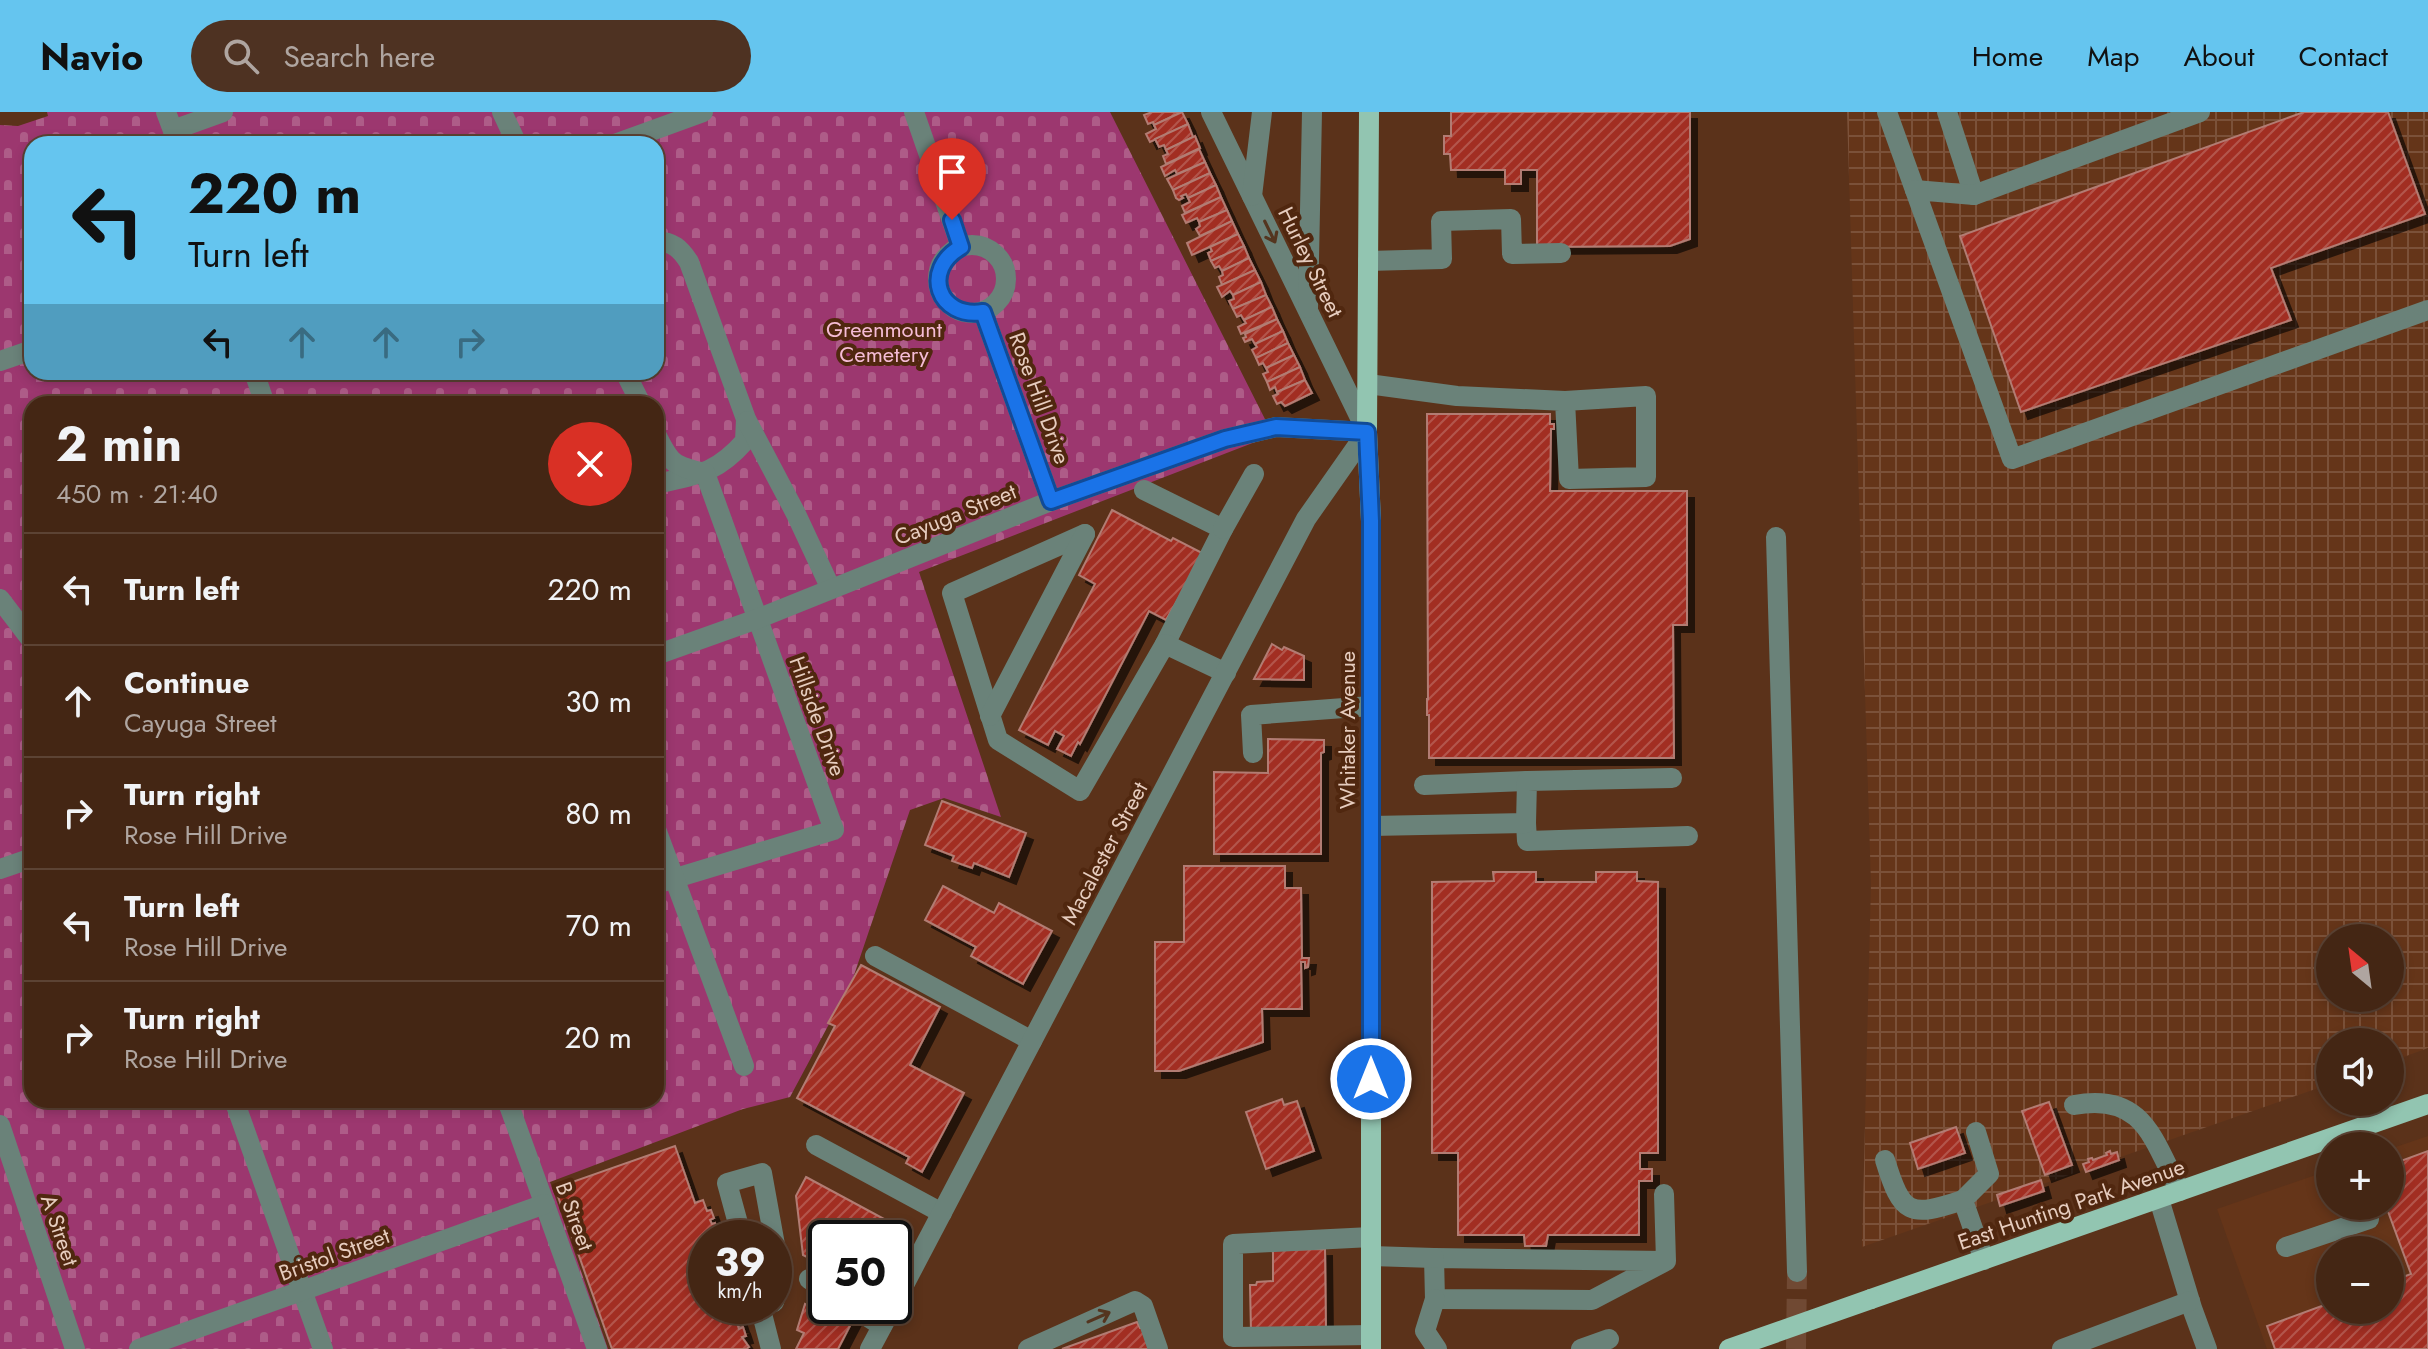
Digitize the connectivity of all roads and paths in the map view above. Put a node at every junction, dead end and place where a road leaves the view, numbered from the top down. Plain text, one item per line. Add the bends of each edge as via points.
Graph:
1 (223, 112) edge
2 (502, 112) edge
3 (703, 112) edge
4 (914, 112) edge
5 (1211, 112) edge
6 (1262, 112) edge
7 (1312, 112) edge
8 (1369, 112) edge
9 (1887, 112) edge
10 (1947, 112) edge
11 (2194, 113) edge
12 (172, 129) edge
13 (513, 136) edge
14 (637, 136) edge
15 (1915, 190) junction
16 (1974, 195) junction
17 (1252, 196) junction
18 (664, 242) edge
19 (961, 247) junction
20 (1561, 253) dead end
21 (1368, 261) junction
22 (1308, 310) junction
23 (2428, 310) edge
24 (983, 312) junction
25 (24, 353) edge
26 (0, 361) edge
27 (1368, 384) junction
28 (1565, 401) junction
29 (746, 419) junction
30 (1367, 432) junction
31 (664, 450) edge
32 (733, 455) junction
33 (770, 465) junction
34 (705, 473) junction
35 (1254, 474) dead end
36 (664, 482) edge
37 (1144, 490) dead end
38 (1051, 501) junction
39 (1223, 529) junction
40 (1776, 537) dead end
41 (831, 589) junction
42 (0, 599) edge
43 (757, 619) junction
44 (24, 630) edge
45 (1165, 644) junction
46 (664, 652) edge
47 (1226, 673) junction
48 (1371, 706) junction
49 (990, 716) junction
50 (1253, 753) dead end
51 (1672, 778) dead end
52 (1527, 781) junction
53 (1424, 785) dead end
54 (1526, 823) junction
55 (1371, 826) junction
56 (1688, 836) dead end
57 (24, 861) edge
58 (0, 869) edge
59 (665, 882) edge
60 (875, 956) dead end
61 (1032, 1041) junction
62 (744, 1066) dead end
63 (2428, 1104) edge
64 (2074, 1105) dead end
65 (237, 1108) edge
66 (510, 1108) edge
67 (0, 1125) edge
68 (1976, 1132) dead end
69 (2360, 1132) edge
70 (816, 1145) dead end
71 (2316, 1148) edge
72 (1885, 1160) dead end
73 (2180, 1191) junction
74 (1664, 1194) dead end
75 (2159, 1199) junction
76 (1963, 1200) junction
77 (545, 1204) junction
78 (942, 1213) junction
79 (737, 1220) edge
80 (771, 1220) edge
81 (2366, 1220) edge
82 (1371, 1247) junction
83 (2286, 1247) dead end
84 (1434, 1258) junction
85 (1984, 1260) junction
86 (1666, 1261) junction
87 (912, 1269) edge
88 (1797, 1272) tunnel mouth
89 (301, 1291) junction
90 (1435, 1299) junction
91 (2190, 1301) junction
92 (765, 1324) edge
93 (767, 1324) edge
94 (879, 1324) edge
95 (882, 1326) joint
96 (766, 1329) junction
97 (1609, 1339) dead end
98 (1371, 1342) edge
99 (75, 1349) edge
100 (139, 1349) edge
101 (323, 1349) edge
102 (597, 1349) edge
103 (771, 1349) edge
104 (870, 1349) edge
105 (1028, 1349) edge
106 (1158, 1349) edge
107 (1437, 1349) edge
108 (1581, 1349) edge
109 (1729, 1349) edge
110 (2062, 1349) edge
111 (2207, 1349) edge

1 - 12 street
2 - 13 street
3 - 14 street
4 - 19 street
5 - 17 street, Hurley Street
6 - 17 street
7 - 22 street
8 - 21 main road, Whitaker Avenue
9 - 15 street
10 - 16 street
11 - 16 street
15 - 16 street
15 - 23 street via 2012,459
17 -> 22 street, Hurley Street
18 - 29 street via 679,248 689,262
19 - 24 street, Rose Hill Drive via 943,262 942,296 960,311
19 - 24 street, Rose Hill Drive via 992,251 1005,268 1000,299
20 - 21 street via 1512,254 1511,219 1441,221 1442,259
21 - 27 main road, Whitaker Avenue
22 - 30 street, Hurley Street
24 - 38 street, Rose Hill Drive
25 - 26 street
27 - 28 street via 1457,396
27 - 30 main road, Whitaker Avenue
28 - 28 street via 1569,479 1646,477 1646,396
29 - 32 street via 745,441
29 - 33 street
30 - 38 street, Cayuga Street via 1276,427 1225,439
30 - 47 street, Macalester Street via 1306,519
30 - 48 main road, Whitaker Avenue
31 - 34 street via 684,468
32 - 33 street via 756,455
32 - 34 street
33 - 41 street
34 - 36 street
34 - 43 street, Hillside Drive
35 - 39 street
37 - 39 street
38 - 41 street, Cayuga Street
39 - 45 street
40 - 88 street
41 - 43 street, Cayuga Street
42 - 44 street
43 - 46 street, Cayuga Street
43 - 59 street, Hillside Drive via 834,830
45 - 47 street
45 - 49 street via 1080,791 998,740
47 - 61 street, Macalester Street
48 - 50 street via 1251,715
48 - 55 main road, Whitaker Avenue
49 - 49 street via 952,593 1085,534 1020,660
51 - 52 street
52 - 53 street
52 - 54 street
54 - 55 street
54 - 56 street via 1527,841
55 - 82 main road, Whitaker Avenue
57 - 58 street
59 - 62 street
60 - 61 street
61 - 78 street, Macalester Street
63 - 69 main road, East Hunting Park Avenue
64 - 73 street via 2097,1101 2128,1110 2144,1122
65 - 89 street
66 - 77 street, B Street
67 - 99 street, A Street
68 - 76 street via 1989,1174
70 - 78 street
71 - 73 main road, East Hunting Park Avenue
72 - 76 street via 1902,1203 1916,1211
73 - 75 main road, East Hunting Park Avenue
74 - 86 street
75 - 85 main road, East Hunting Park Avenue
75 - 91 street
76 - 85 street
77 - 89 street, Bristol Street
77 - 102 street, B Street
78 - 87 street, Macalester Street
79 - 80 street via 727,1183 762,1173
81 - 83 street
82 - 84 street
82 - 98 main road, Whitaker Avenue
82 - 98 street via 1233,1244 1233,1337
84 - 86 street
84 - 90 street
85 - 109 main road, East Hunting Park Avenue, bridge
86 - 90 street via 1592,1300
89 - 100 street, Bristol Street
89 - 101 street
90 - 107 street via 1425,1331
91 - 110 street
91 - 111 street
92 - 96 street
93 - 96 street
94 - 95 street
95 - 104 street, Macalester Street
96 - 103 street
97 - 108 street
105 -> 106 street via 1135,1301 1143,1306

